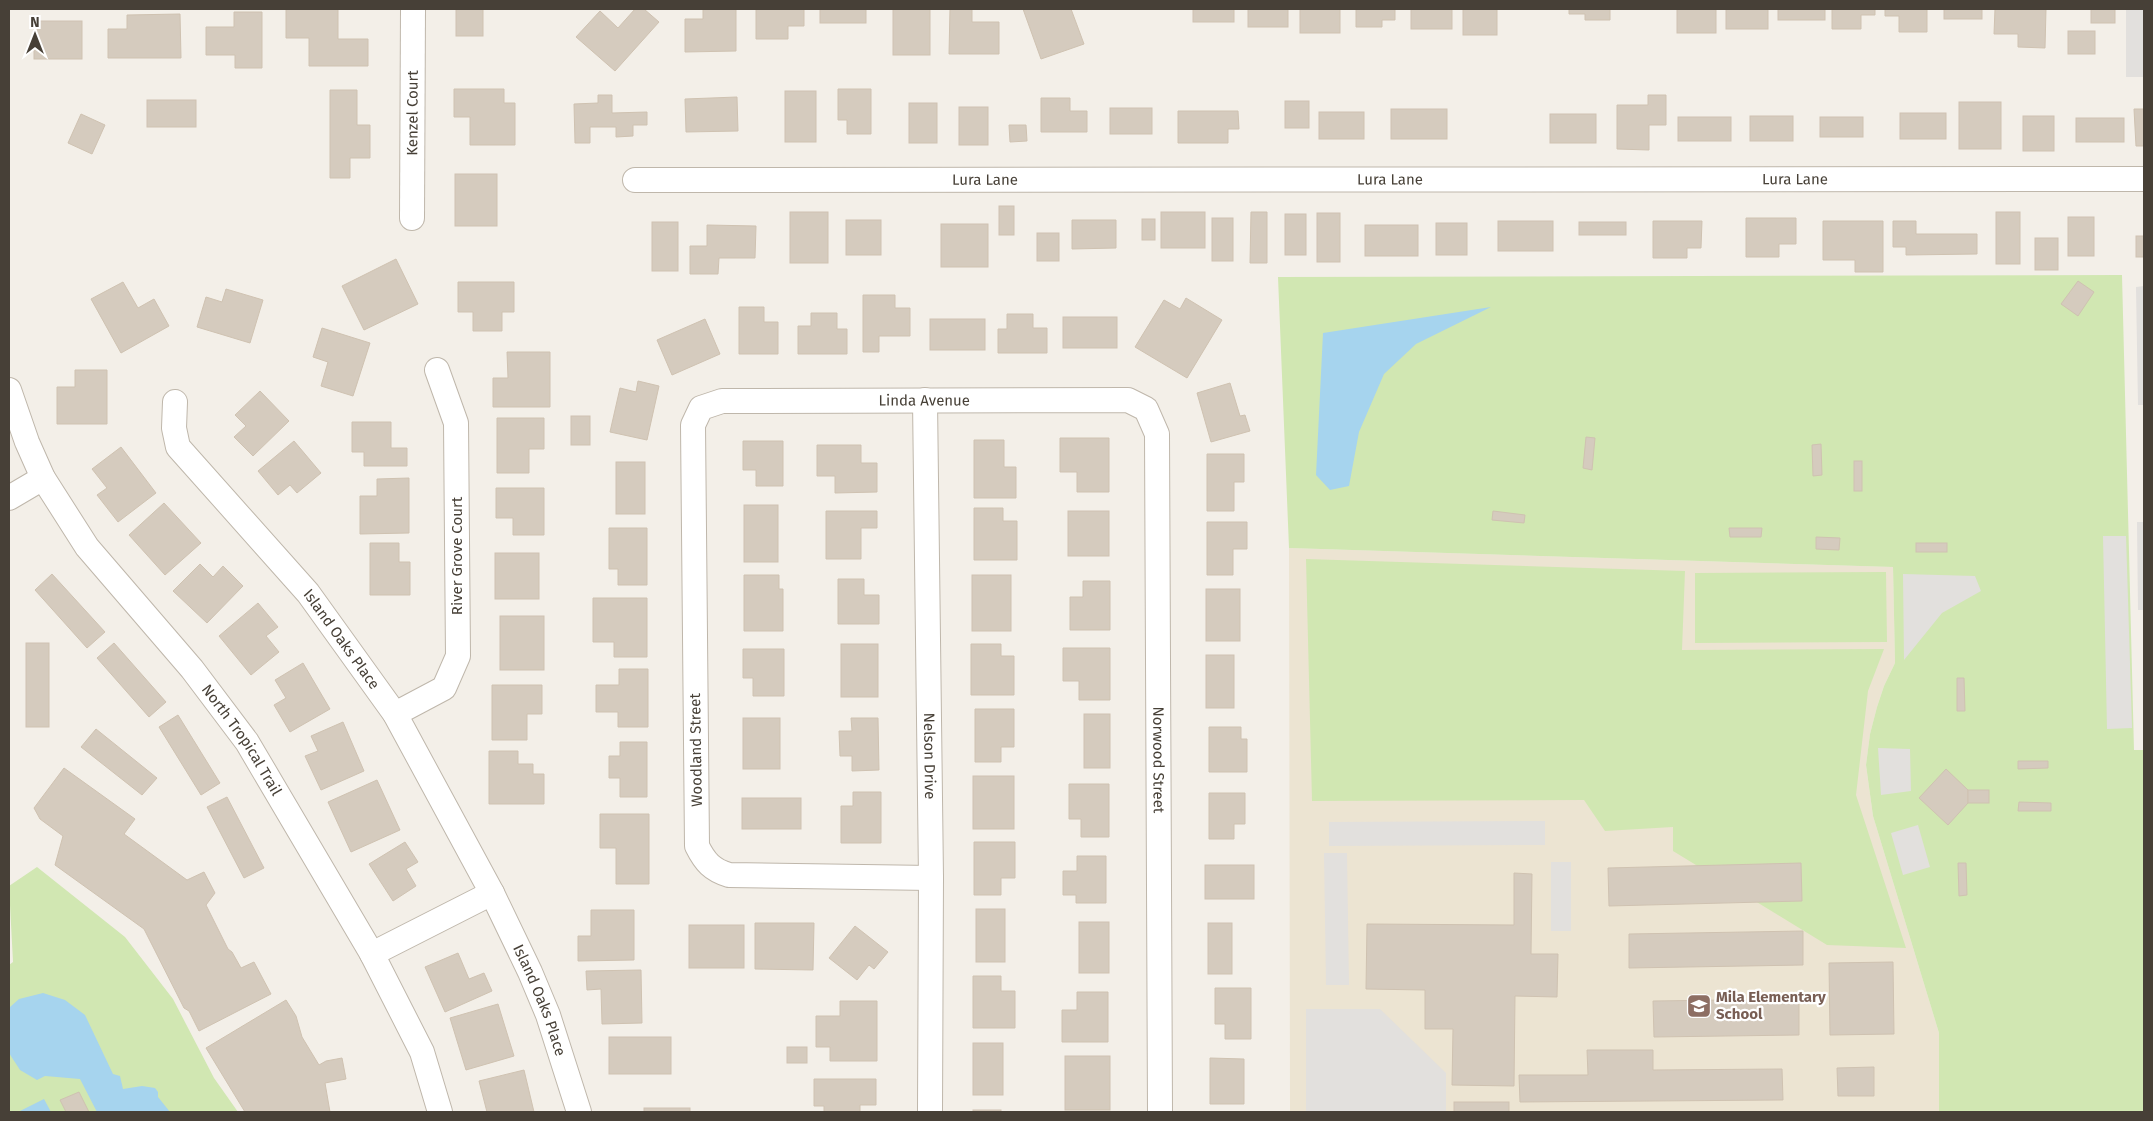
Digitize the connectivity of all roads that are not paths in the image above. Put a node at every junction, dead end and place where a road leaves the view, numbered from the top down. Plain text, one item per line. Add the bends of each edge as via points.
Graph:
1 (413, 9) edge
2 (2144, 179) edge
3 (635, 180) dead end
4 (412, 218) dead end
5 (437, 370) dead end
6 (9, 390) edge
7 (925, 400) junction
8 (176, 402) dead end
9 (701, 408) joint
10 (1146, 409) joint
11 (43, 478) junction
12 (9, 498) edge
13 (395, 714) junction
14 (931, 878) junction
15 (492, 893) junction
16 (372, 954) junction
17 (440, 1112) edge
18 (579, 1112) edge
19 (930, 1112) edge
20 (1160, 1112) edge

1 - 4 street, Kenzel Court
2 - 3 street, Lura Lane
5 - 13 street, River Grove Court via 456,422 458,656 444,688
6 - 11 street, North Tropical Trail
7 - 9 street, Linda Avenue via 722,401
7 - 10 street, Linda Avenue via 1128,400
7 - 14 street, Nelson Drive
8 - 13 street, Island Oaks Place via 174,428 178,447 308,593
9 - 14 street, Woodland Street via 693,425 697,846 715,871 729,875
10 - 20 street, Norwood Street via 1157,434
11 - 12 street
11 - 16 street, North Tropical Trail via 87,547 192,669 248,742
13 - 15 street, Island Oaks Place
14 - 19 street, Nelson Drive
15 - 16 street
15 - 18 street, Island Oaks Place via 548,1014
16 - 17 street, North Tropical Trail via 422,1052

